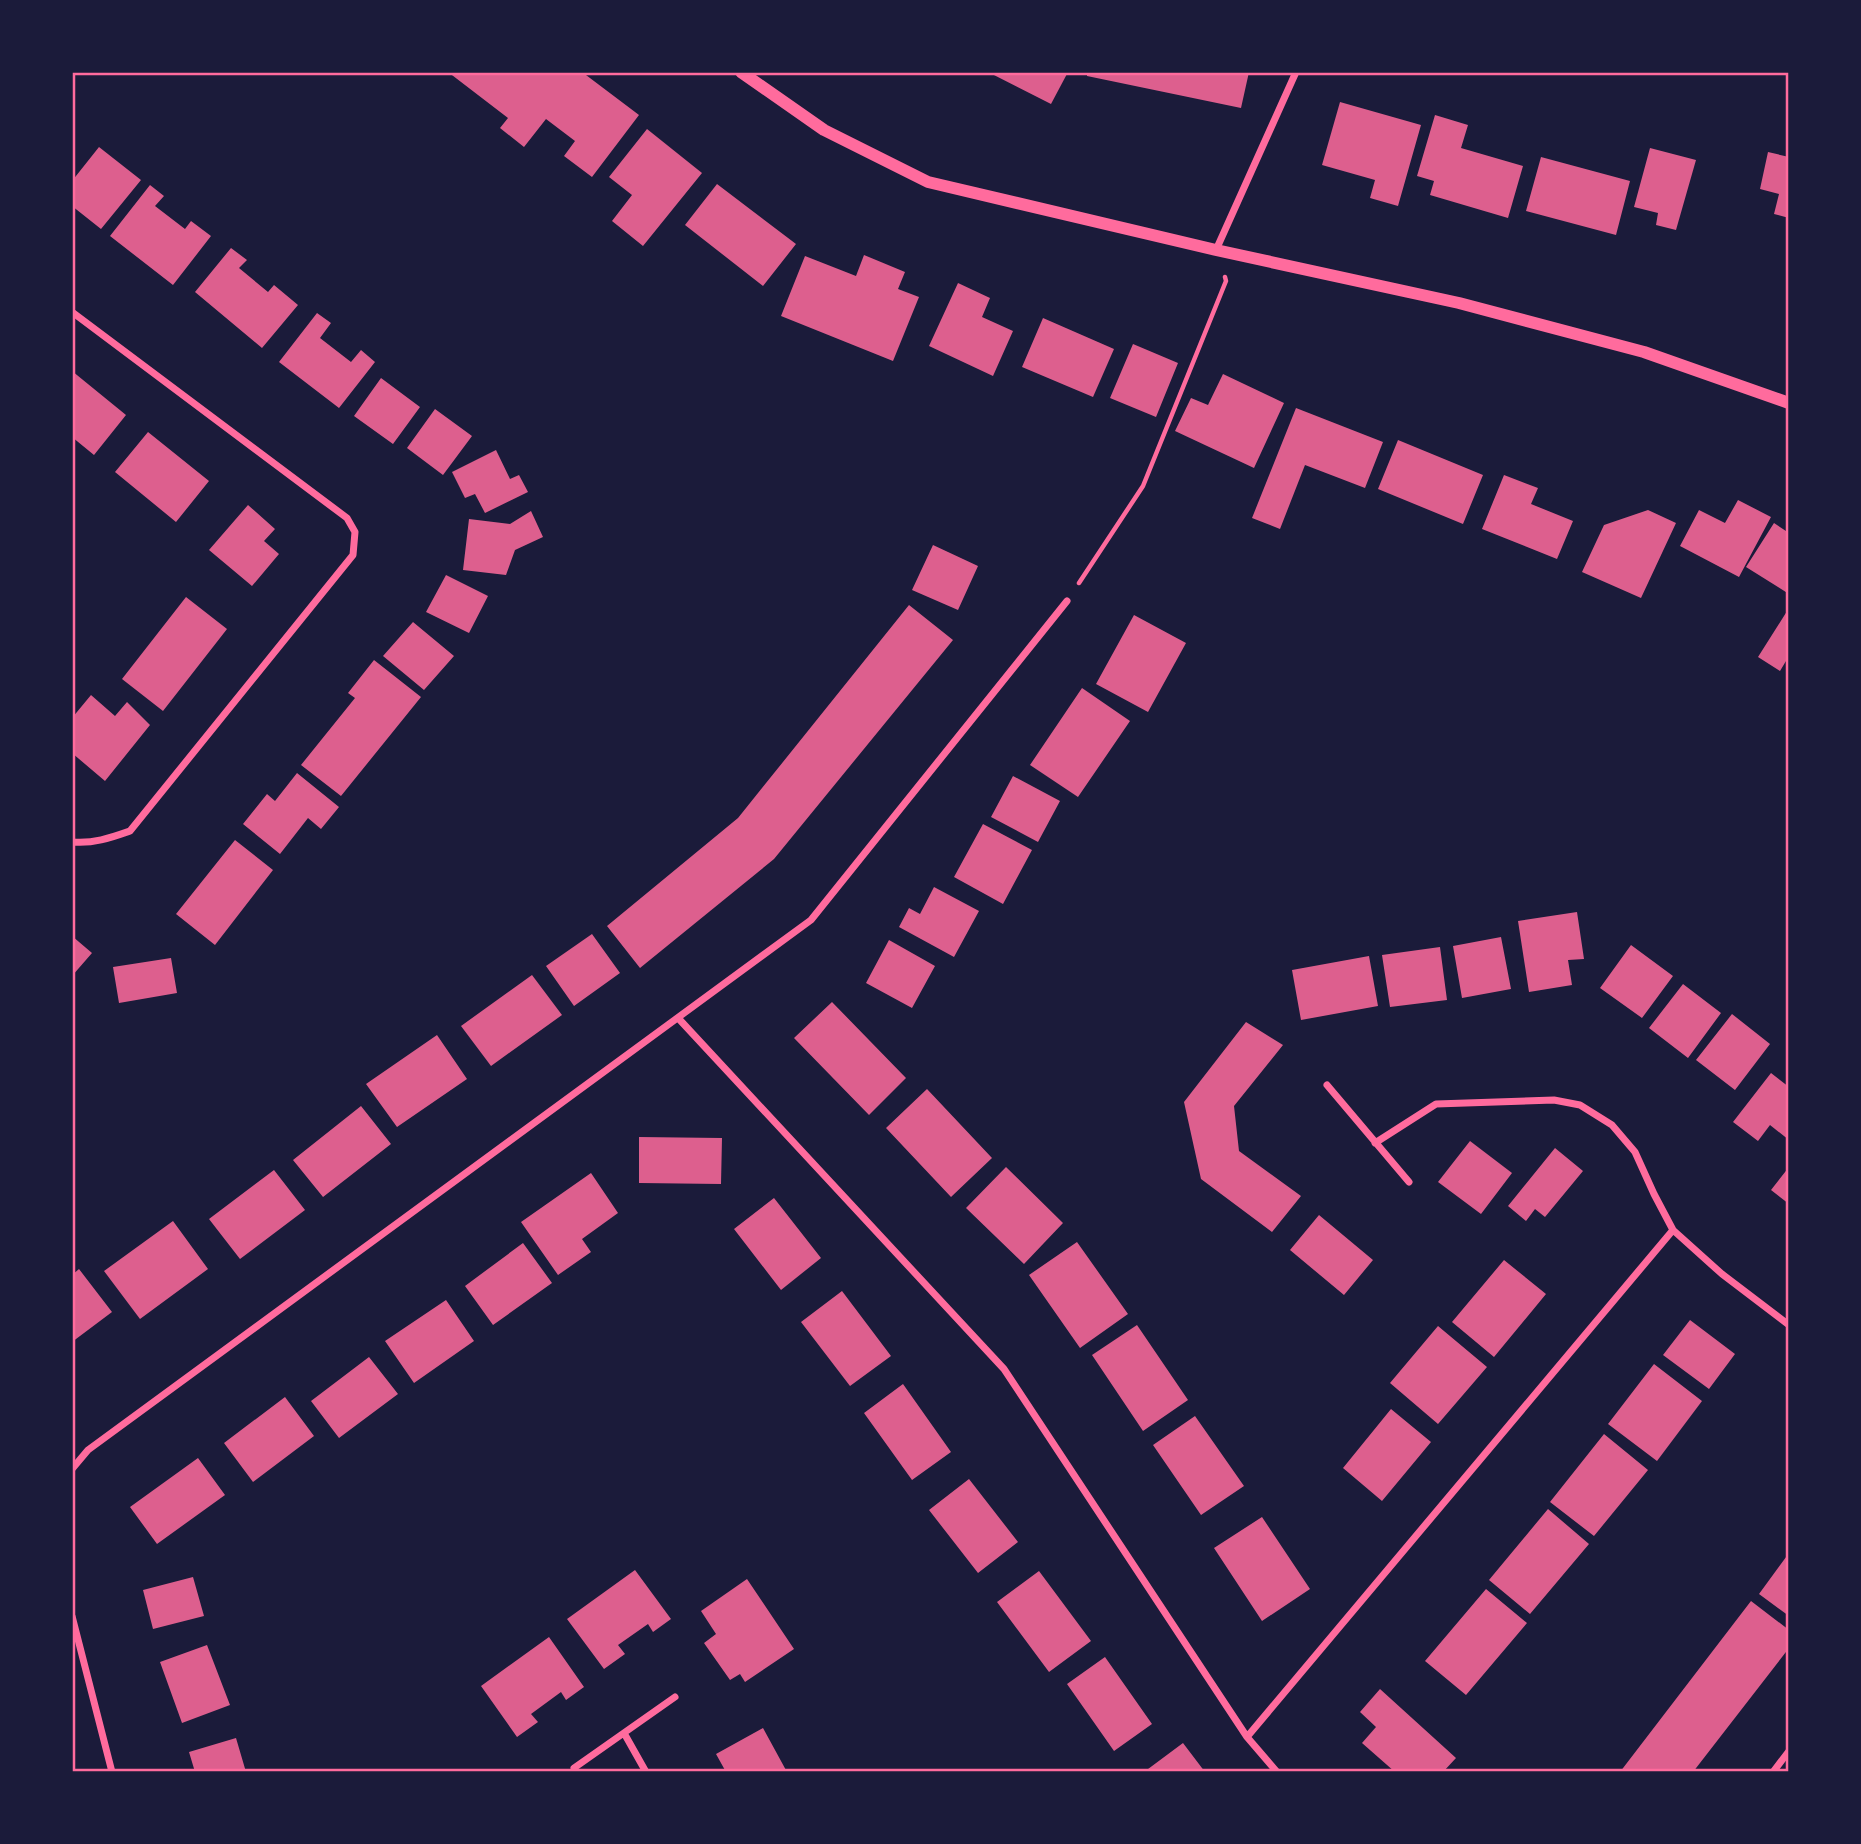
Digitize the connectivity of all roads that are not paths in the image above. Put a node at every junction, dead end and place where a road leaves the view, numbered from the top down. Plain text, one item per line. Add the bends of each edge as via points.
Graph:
1 (741, 72) edge
2 (1296, 72) edge
3 (1216, 250) junction
4 (72, 312) edge
5 (1789, 403) edge
6 (1067, 601) road end
7 (72, 842) edge
8 (679, 1019) junction
9 (1327, 1085) dead end
10 (1375, 1143) junction
11 (1409, 1182) dead end
12 (1673, 1230) junction
13 (1789, 1325) edge
14 (72, 1469) edge
15 (72, 1616) edge
16 (675, 1697) dead end
17 (624, 1733) junction
18 (1247, 1737) junction
19 (1789, 1751) edge
20 (574, 1768) dead end
21 (111, 1772) edge
22 (646, 1772) edge
23 (1277, 1772) edge
24 (1773, 1772) edge

1 - 3 street via 824,130 929,182
2 - 3 street
3 - 5 street via 1459,303 1644,352
4 - 7 street via 347,518 355,532 353,555 130,831 107,840
6 - 8 street via 811,920
8 - 14 street via 88,1450
8 - 18 street via 1004,1369
9 - 10 street
10 - 11 street
10 - 12 street via 1436,1104 1554,1100 1580,1105 1612,1125 1635,1152
12 - 13 street
12 - 18 street
15 - 21 street
16 - 17 street
17 - 20 street
17 - 22 street
18 - 23 street
19 - 24 street

